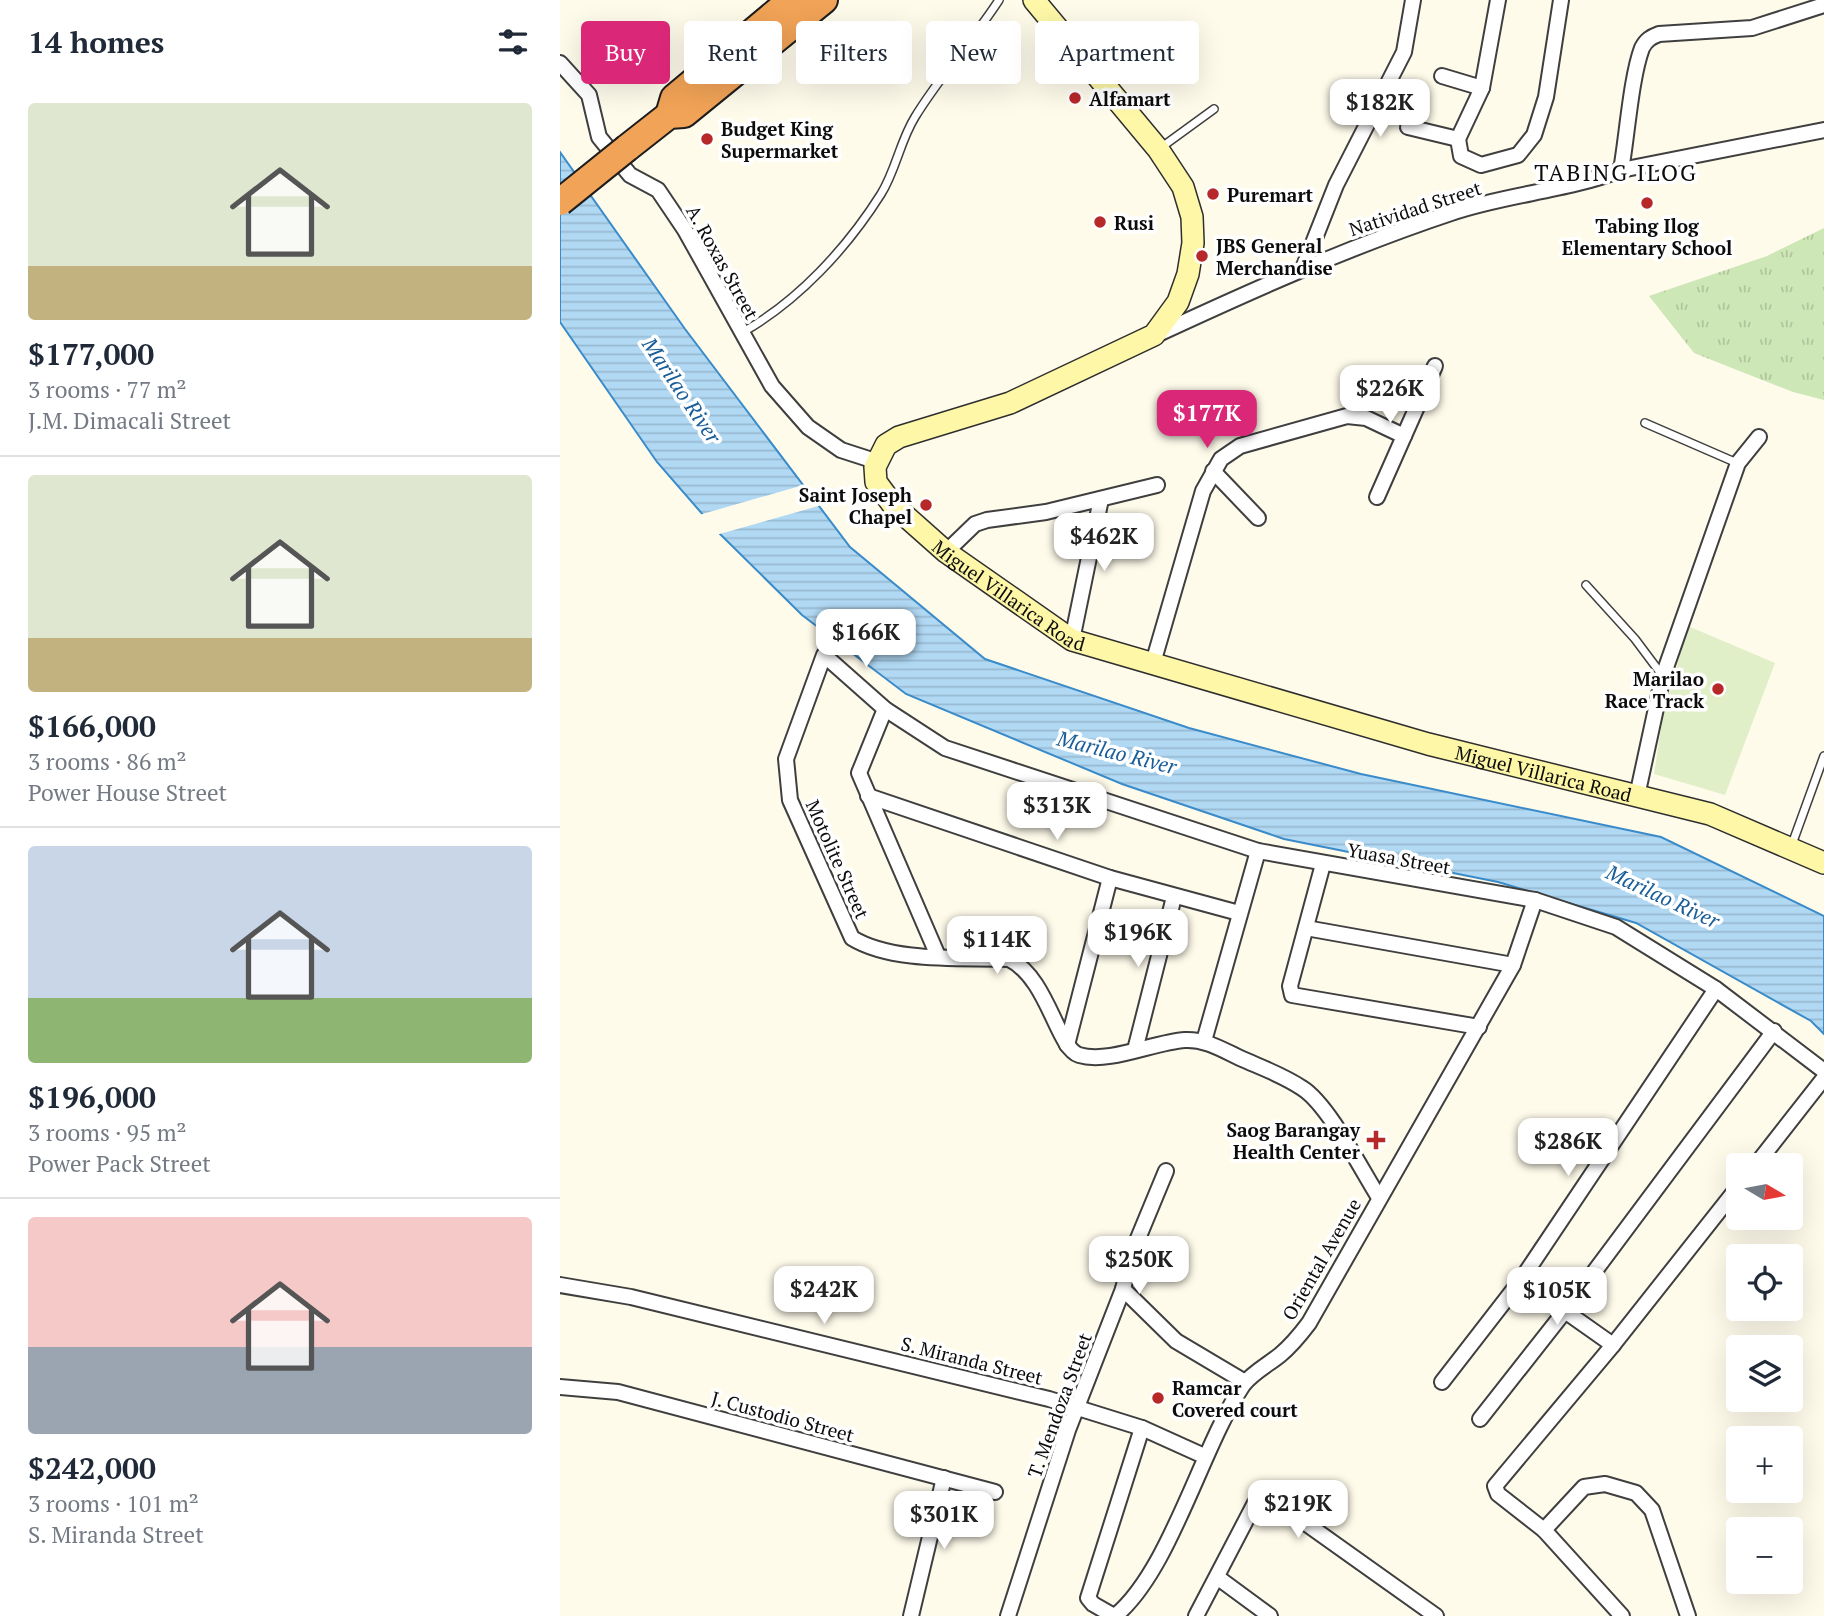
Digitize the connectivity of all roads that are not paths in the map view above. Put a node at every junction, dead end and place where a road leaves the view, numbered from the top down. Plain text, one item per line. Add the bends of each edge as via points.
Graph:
1 (791, 0) edge
2 (824, 0) edge
3 (999, 0) edge
4 (1034, 0) edge
5 (1413, 0) edge
6 (1498, 0) edge
7 (1561, 0) edge
8 (1824, 5) edge
9 (560, 62) edge
10 (1443, 76) dead end
11 (1482, 88) junction
12 (1214, 109) dead end
13 (669, 116) junction
14 (1408, 127) dead end
15 (1824, 130) edge
16 (1458, 139) junction
17 (1158, 149) junction
18 (1621, 170) junction
19 (560, 202) edge
20 (1304, 266) junction
21 (741, 333) junction
22 (1154, 335) junction
23 (1435, 366) dead end
24 (1645, 423) dead end
25 (1404, 436) junction
26 (1759, 437) dead end
27 (876, 461) junction
28 (1738, 463) junction
29 (1213, 471) junction
30 (1157, 485) dead end
31 (1377, 497) dead end
32 (1101, 499) junction
33 (1258, 518) dead end
34 (946, 552) junction
35 (1586, 585) dead end
36 (1072, 640) junction
37 (824, 654) joint
38 (1153, 663) junction
39 (1663, 676) junction
40 (885, 709) junction
41 (1824, 756) edge
42 (869, 796) junction
43 (1637, 796) junction
44 (1790, 848) junction
45 (1258, 851) junction
46 (1824, 863) edge
47 (1322, 864) junction
48 (1110, 878) junction
49 (1174, 897) junction
50 (1535, 900) junction
51 (1238, 913) junction
52 (1306, 928) junction
53 (938, 957) junction
54 (1513, 965) junction
55 (1716, 989) junction
56 (1479, 1027) junction
57 (1774, 1031) junction
58 (1204, 1041) junction
59 (1067, 1045) junction
60 (1135, 1050) junction
61 (1824, 1071) edge
62 (1824, 1078) edge
63 (1765, 1153) edge
64 (1166, 1171) dead end
65 (1378, 1196) junction
66 (1726, 1202) edge
67 (1521, 1280) junction
68 (560, 1285) edge
69 (1123, 1289) junction
70 (1564, 1311) junction
71 (1613, 1345) junction
72 (1245, 1382) junction
73 (1442, 1382) dead end
74 (560, 1387) edge
75 (1078, 1408) junction
76 (1480, 1419) dead end
77 (1142, 1428) junction
78 (1204, 1457) junction
79 (944, 1478) junction
80 (995, 1492) dead end
81 (1544, 1530) junction
82 (1217, 1577) junction
83 (1431, 1615) edge
84 (911, 1616) edge
85 (1008, 1616) edge
86 (1115, 1616) edge
87 (1196, 1616) edge
88 (1270, 1616) edge
89 (1622, 1616) edge
90 (1688, 1616) edge

1 - 13 highway via 674,98
2 - 13 highway via 684,114
3 - 21 lane via 919,111 882,193 862,219 830,260 790,298
4 - 17 main road
5 - 20 street via 1404,52 1336,185
6 - 11 street
7 - 16 street via 1546,97 1534,135 1518,155 1481,164 1461,156
8 - 18 street via 1752,28 1658,34 1648,39 1642,47
9 - 21 street, A. Roxas Street via 589,95 599,136 630,175 658,190 685,230
10 - 11 street
11 - 16 street
12 - 17 lane
13 - 19 highway, bridge
14 - 16 street
15 - 18 street, Natividad Street
17 - 22 main road via 1184,187 1193,243 1178,302
18 - 20 street, Natividad Street via 1453,212
20 - 22 street, Natividad Street
21 - 27 street, A. Roxas Street via 772,386 808,427 841,450
22 - 27 main road via 1010,403 899,437 886,444
23 - 25 street
24 - 28 lane
25 - 29 street via 1366,418 1348,416 1240,446
25 - 31 street
26 - 28 street
27 - 34 main road, Miguel Villarica Road via 876,482 893,505
28 - 39 street
29 - 33 street
29 - 38 street via 1203,491
30 - 32 street
32 - 34 street via 986,520 975,524
32 - 36 street
34 - 36 main road, Miguel Villarica Road
35 - 39 lane
36 - 38 main road, Miguel Villarica Road
37 - 40 street, Yuasa Street
37 - 53 street, Motolite Street via 786,759 790,800 852,938 882,950
38 - 43 main road, Miguel Villarica Road via 1428,744
39 - 43 street
40 - 42 street via 859,773
40 - 45 street, Yuasa Street via 944,748
41 - 44 lane
42 - 48 street
42 - 53 street
43 - 44 main road, Miguel Villarica Road via 1710,814
44 - 46 main road, Miguel Villarica Road
45 - 47 street, Yuasa Street
45 - 51 street
47 - 50 street, Yuasa Street
47 - 52 street
48 - 49 street
48 - 59 street
49 - 51 street
49 - 60 street
50 - 54 street, Oriental Avenue
50 - 55 street, Yuasa Street via 1616,927
51 - 58 street
52 - 54 street
52 - 56 street via 1289,992 1292,995
53 - 59 street, Motolite Street via 1010,959 1023,965 1037,982
54 - 56 street, Oriental Avenue
55 - 57 street, Yuasa Street
55 - 67 street
56 - 65 street, Oriental Avenue
57 - 61 street, Yuasa Street
57 - 70 street
58 - 60 street
58 - 65 street via 1304,1088
59 - 60 street via 1077,1055
62 - 63 street
64 - 69 street, T. Mendoza Street via 1132,1252
65 - 72 street, Oriental Avenue via 1296,1341
66 - 71 street
67 - 70 street
67 - 73 street
68 - 75 street, S. Miranda Street via 631,1297
69 - 72 street via 1176,1340
69 - 75 street, T. Mendoza Street
70 - 71 street
70 - 76 street
71 - 81 street via 1495,1486
72 - 78 street, Oriental Avenue
74 - 79 street, J. Custodio Street via 618,1392
75 - 77 street, S. Miranda Street
75 - 85 street, T. Mendoza Street
77 - 78 street, S. Miranda Street
77 - 86 street via 1088,1598
78 - 86 street, Oriental Avenue via 1147,1579
79 - 80 street, J. Custodio Street
79 - 84 street
81 - 89 street
81 - 90 street via 1584,1487 1605,1484 1636,1493 1652,1510
82 - 83 street via 1255,1503 1267,1498
82 - 87 street
82 - 88 street

